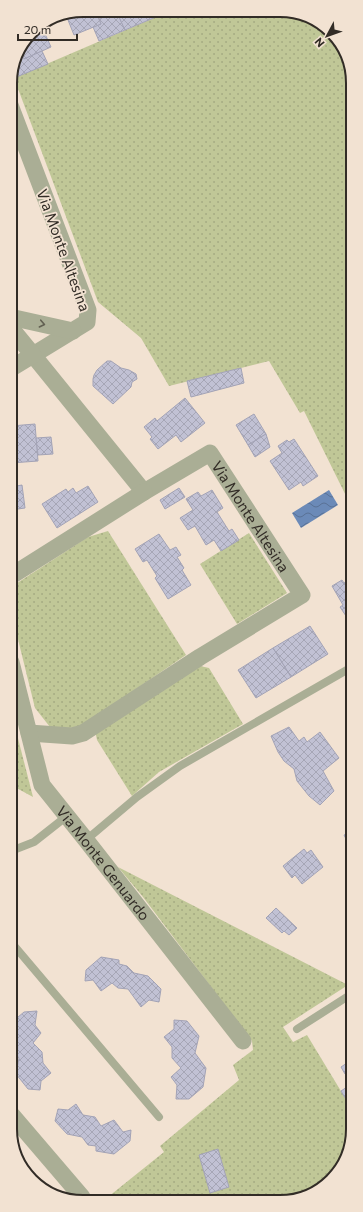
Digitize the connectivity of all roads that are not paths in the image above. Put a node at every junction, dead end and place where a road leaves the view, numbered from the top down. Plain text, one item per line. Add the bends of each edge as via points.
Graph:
1 (17, 123) edge
2 (17, 319) edge
3 (73, 331) junction
4 (17, 336) edge
5 (33, 355) junction
6 (17, 365) edge
7 (144, 492) junction
8 (17, 572) edge
9 (346, 670) edge
10 (17, 686) edge
11 (29, 733) junction
12 (67, 816) junction
13 (86, 840) junction
14 (17, 849) edge
15 (17, 949) edge
16 (346, 998) edge
17 (297, 1029) dead end
18 (243, 1041) dead end
19 (160, 1117) dead end
20 (17, 1121) edge
21 (80, 1195) edge

1 - 3 street, Via Monte Altesina via 88,310 87,322
2 -> 3 street
3 - 5 street, Via Monte Altesina
4 - 5 street
5 - 6 street, Via Monte Altesina
5 - 7 street
7 - 8 street
7 - 11 street, Via Monte Altesina via 210,453 302,595 83,733 72,736
9 - 13 lane via 180,766 136,797
10 - 11 street, Via Monte Genuardo
11 - 12 street, Via Monte Genuardo via 42,785
12 - 13 street, Via Monte Genuardo
12 - 14 lane via 34,842
13 - 18 street, Via Monte Genuardo
15 - 19 lane
16 - 17 lane
20 - 21 street

